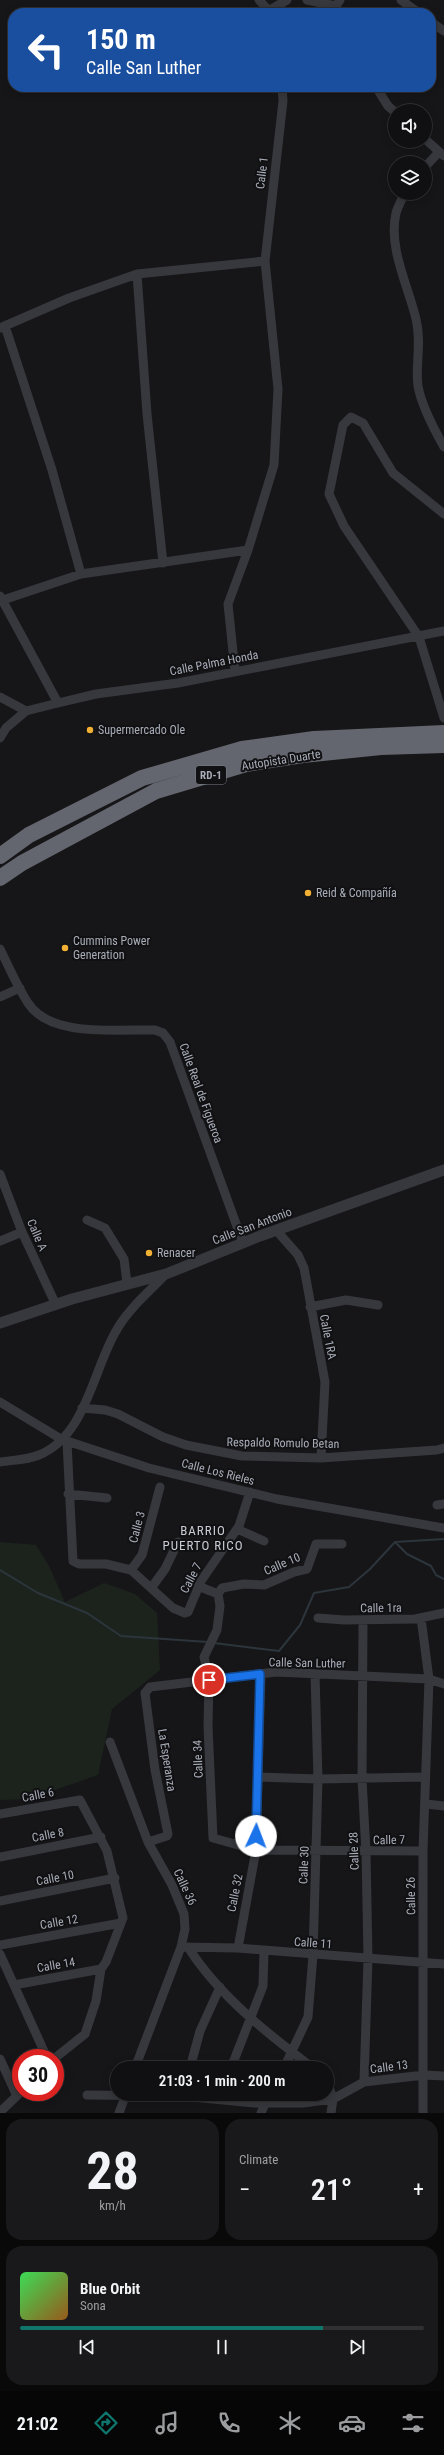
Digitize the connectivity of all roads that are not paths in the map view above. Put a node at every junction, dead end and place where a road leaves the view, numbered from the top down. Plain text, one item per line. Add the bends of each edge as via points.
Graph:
1 (259, 0) edge
2 (287, 0) edge
3 (307, 0) edge
4 (401, 0) edge
5 (339, 6) edge
6 (266, 8) edge
7 (276, 8) edge
8 (412, 8) edge
9 (282, 92) edge
10 (379, 92) edge
11 (388, 106) edge
12 (432, 145) edge
13 (442, 154) edge
14 (432, 161) edge
15 (402, 200) edge
16 (265, 261) junction
17 (137, 274) junction
18 (3, 327) edge
19 (444, 447) edge
20 (444, 514) edge
21 (248, 550) junction
22 (163, 563) junction
23 (81, 574) junction
24 (1, 598) edge
25 (444, 631) edge
26 (419, 637) junction
27 (235, 671) junction
28 (0, 697) edge
29 (58, 703) junction
30 (26, 711) junction
31 (444, 718) edge
32 (444, 734) edge
33 (0, 738) edge
34 (444, 745) edge
35 (18, 842) junction
36 (0, 846) edge
37 (0, 856) edge
38 (0, 878) edge
39 (0, 949) edge
40 (20, 988) junction
41 (0, 997) edge
42 (444, 1170) edge
43 (0, 1174) edge
44 (87, 1220) dead end
45 (276, 1230) junction
46 (22, 1232) junction
47 (0, 1241) edge
48 (243, 1243) junction
49 (166, 1274) junction
50 (127, 1283) junction
51 (56, 1305) junction
52 (378, 1305) dead end
53 (310, 1306) junction
54 (0, 1323) edge
55 (0, 1402) edge
56 (82, 1408) junction
57 (64, 1440) junction
58 (444, 1448) edge
59 (321, 1458) junction
60 (0, 1462) edge
61 (160, 1487) dead end
62 (250, 1492) junction
63 (68, 1494) junction
64 (107, 1498) dead end
65 (444, 1528) edge
66 (236, 1529) junction
67 (264, 1541) dead end
68 (178, 1542) dead end
69 (342, 1544) dead end
70 (131, 1570) junction
71 (198, 1586) junction
72 (152, 1587) junction
73 (218, 1594) junction
74 (444, 1613) edge
75 (318, 1618) dead end
76 (421, 1618) junction
77 (363, 1620) junction
78 (260, 1674) junction
79 (315, 1674) junction
80 (363, 1676) junction
81 (209, 1680) junction
82 (429, 1680) junction
83 (444, 1684) edge
84 (147, 1689) joint
85 (110, 1742) dead end
86 (258, 1777) junction
87 (426, 1777) junction
88 (318, 1779) junction
89 (362, 1779) junction
90 (426, 1804) junction
91 (444, 1806) edge
92 (0, 1814) edge
93 (101, 1837) junction
94 (213, 1838) joint
95 (148, 1842) junction
96 (256, 1850) junction
97 (317, 1850) junction
98 (422, 1851) junction
99 (366, 1852) junction
100 (0, 1858) edge
101 (115, 1878) junction
102 (0, 1901) edge
103 (121, 1923) junction
104 (0, 1944) edge
105 (185, 1947) junction
106 (238, 1948) junction
107 (264, 1951) junction
108 (0, 1954) edge
109 (313, 1955) junction
110 (368, 1959) junction
111 (424, 1963) junction
112 (444, 1964) edge
113 (101, 1969) junction
114 (14, 1984) junction
115 (220, 1987) junction
116 (251, 2018) junction
117 (43, 2049) edge
118 (64, 2051) edge
119 (292, 2053) junction
120 (0, 2059) edge
121 (138, 2061) edge
122 (192, 2061) edge
123 (233, 2061) edge
124 (288, 2061) edge
125 (303, 2061) edge
126 (424, 2075) junction
127 (444, 2076) edge
128 (12, 2081) edge
129 (364, 2082) junction
130 (87, 2095) dead end
131 (110, 2095) edge
132 (334, 2098) edge
133 (12, 2101) edge
134 (124, 2101) edge
135 (246, 2101) edge
136 (266, 2101) edge
137 (318, 2101) edge
138 (333, 2101) edge
139 (264, 2104) junction
140 (0, 2112) edge
141 (119, 2113) edge
142 (261, 2113) edge
143 (331, 2113) edge
144 (423, 2113) edge

1 - 6 street
2 - 7 street
3 - 5 street
4 - 8 street
9 - 16 street, Calle 1
10 - 11 street
12 - 13 street
13 - 14 street
15 - 19 street via 396,212 395,232 402,275 417,320 420,350 418,386 435,431
16 - 17 street
16 - 21 street, Calle 1 via 278,389 274,466
17 - 18 street via 69,298
17 - 22 street via 147,414
18 - 23 street via 52,470
20 - 26 street via 393,472 363,423 351,417 343,425 329,494 344,526
21 - 22 street
21 - 27 street, Calle 1 via 228,604
22 - 23 street
23 - 24 street
24 - 29 street
25 - 26 street, Calle Palma Honda
26 - 27 street, Calle Palma Honda
26 - 31 street
27 - 29 street, Calle Palma Honda via 178,683 96,694
28 - 30 street
29 - 30 street, Calle Palma Honda
30 - 33 street, Calle Palma Honda via 6,728
32 - 35 highway, Autopista Duarte / RD-1 via 314,739 242,749 142,778
34 - 38 highway, Autopista Duarte / RD-1 via 362,748 246,764 156,791 22,863
35 - 36 highway
35 - 37 highway, Autopista Duarte / RD-1
39 - 40 street, Calle Real de Figueroa
40 - 41 street
40 - 48 street, Calle Real de Figueroa via 29,1004 42,1018 52,1024 75,1028 155,1030 163,1033 170,1042
42 - 45 street, Calle San Antonio
43 - 46 street, Calle A
44 - 50 street via 105,1228 124,1259
45 - 48 street, Calle San Antonio
45 - 53 street, Calle 1RA via 298,1255 304,1268
46 - 47 street
46 - 51 street, Calle A
48 - 49 street, Calle San Antonio
49 - 50 street, Calle San Antonio
49 - 56 street via 129,1312 116,1331
50 - 51 street, Calle San Antonio
51 - 54 street, Calle San Antonio
52 - 53 street via 346,1300
53 - 59 street, Calle 1RA via 325,1382
55 - 57 street, Calle Los Rieles
56 - 57 street
56 - 59 street, Respaldo Romulo Betan via 118,1414 163,1437 220,1453
57 - 60 street via 40,1455
57 - 62 street, Calle Los Rieles via 149,1468
57 - 63 street
58 - 59 street, Respaldo Romulo Betan
61 - 70 street, Calle 3 via 142,1555
62 - 65 street, Calle Los Rieles
62 - 66 street, Calle 7
63 - 64 street
63 - 70 street via 71,1554 74,1563 106,1564
66 - 67 street
66 - 71 street, Calle 7
68 - 72 street via 165,1569
69 - 73 street, Calle 10 via 316,1544 307,1569 264,1585 244,1584 222,1588
70 - 72 street
71 - 72 street, Calle 7 via 187,1613 174,1608
71 - 73 street
73 - 81 street, Calle 34 via 220,1606 214,1638 204,1658
74 - 76 street, Calle 1ra
75 - 77 street, Calle 1ra
76 - 77 street, Calle 1ra
76 - 82 street, Calle 26
77 - 80 street, Calle 28
78 - 79 street, Calle San Luther
78 - 81 street, Calle San Luther
78 - 86 street, Calle 32
79 - 80 street, Calle San Luther
79 - 88 street, Calle 30
80 - 82 street, Calle San Luther
80 - 89 street, Calle 28
81 - 84 street, Calle San Luther
81 - 94 street, Calle 34 via 208,1726
82 - 83 street, Calle San Luther
82 - 87 street, Calle 26
84 - 95 street, La Esperanza via 145,1693 155,1770 168,1836
85 - 95 street, Calle 36
86 - 88 street
86 - 96 street, Calle 32
87 - 89 street
87 - 90 street, Calle 26
88 - 89 street
88 - 97 street, Calle 30
89 - 99 street, Calle 28
90 - 91 street
90 - 98 street, Calle 26
92 - 93 street, Calle 6 via 80,1800
93 - 100 street, Calle 8
93 - 101 street
94 - 96 street, Calle 7
95 - 105 street, Calle 36 via 172,1884 184,1914
96 - 97 street, Calle 7
96 - 106 street, Calle 32
97 - 99 street, Calle 7
97 - 109 street, Calle 30
98 - 99 street, Calle 7
98 - 111 street, Calle 26
99 - 110 street, Calle 28
101 - 102 street, Calle 10
101 - 103 street via 123,1918
103 - 104 street, Calle 12
103 - 113 street
105 - 106 street, Calle 11
105 - 115 street
105 - 121 street, Calle 36
106 - 107 street, Calle 11
107 - 109 street, Calle 11
107 - 116 street via 262,1986
108 - 114 street
109 - 110 street, Calle 11
109 - 119 street, Calle 30 via 308,2017
110 - 111 street, Calle 11
110 - 129 street, Calle 28
111 - 112 street, Calle 11
111 - 126 street, Calle 26
113 - 114 street, Calle 14
113 - 118 street via 96,2001 85,2034
114 - 117 street
115 - 116 street
115 - 122 street via 200,2031
116 - 119 street
116 - 123 street
119 - 124 street
119 - 125 street
120 - 128 street
126 - 127 street, Calle 13
126 - 129 street, Calle 13
126 - 144 street, Calle 26
129 - 132 street, Calle 13
130 - 131 street, Calle 13
133 - 140 street
134 - 141 street
135 - 139 street, Calle 13
136 - 139 street
137 - 139 street, Calle 13
138 - 143 street
139 - 142 street

